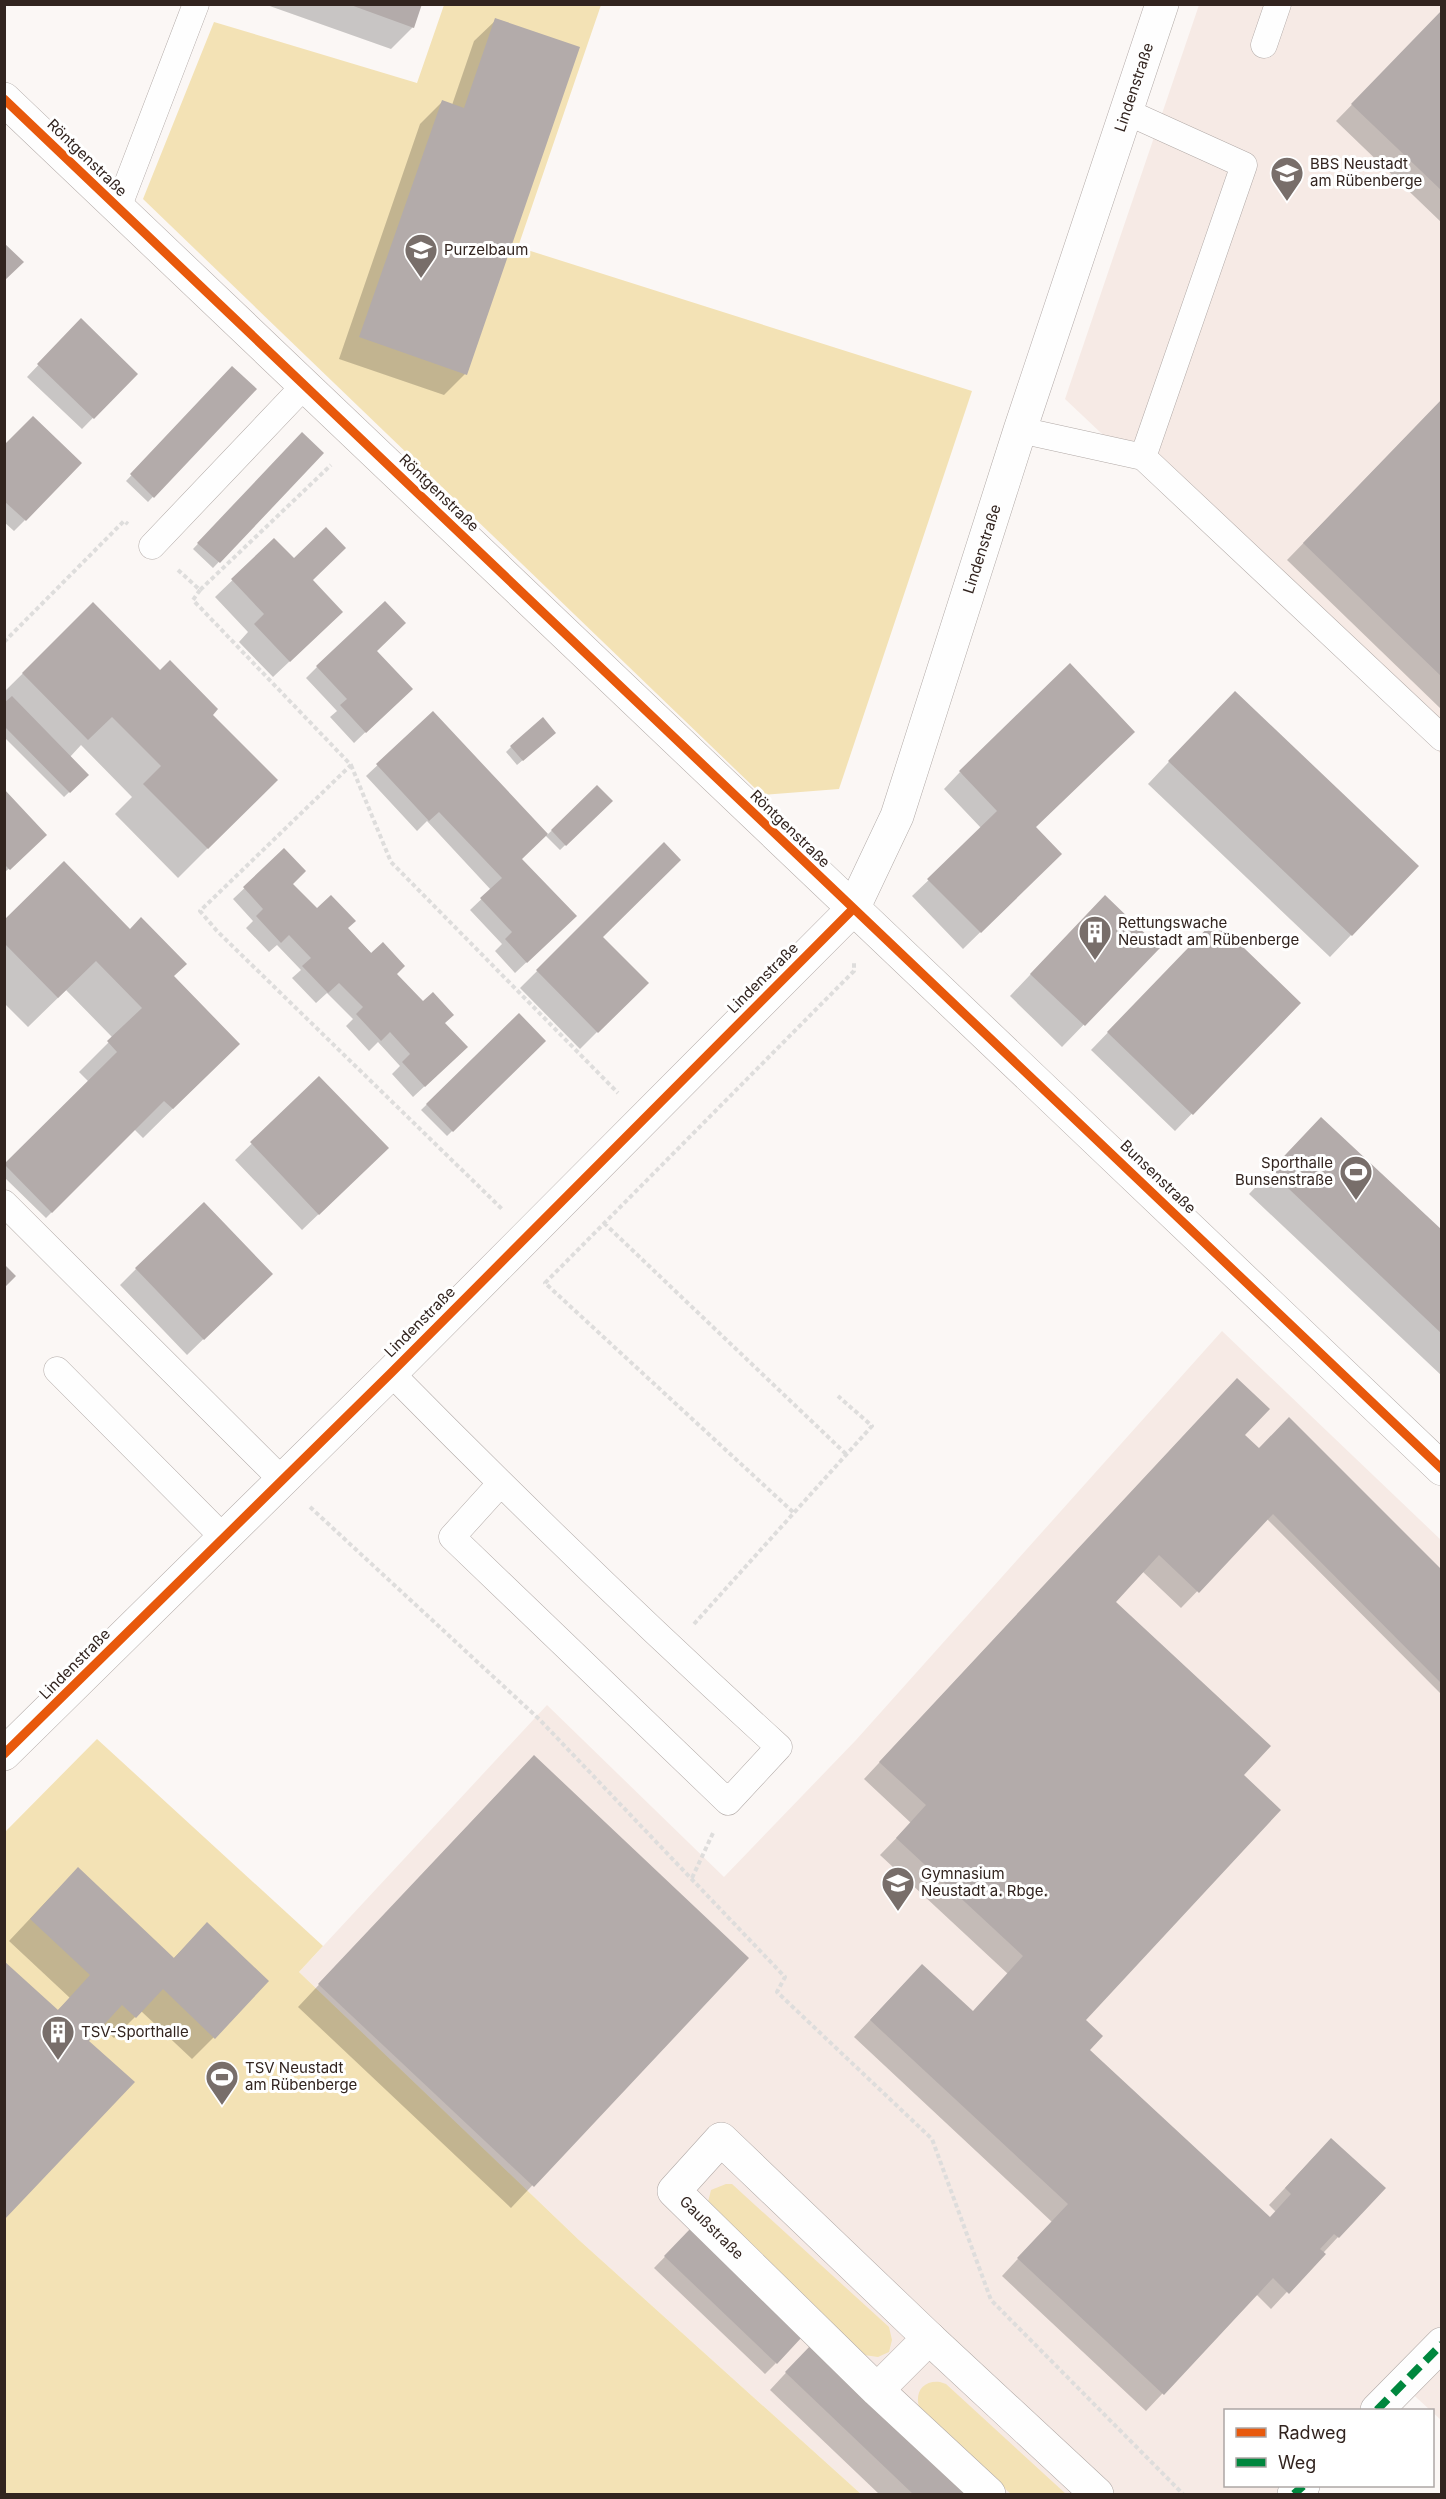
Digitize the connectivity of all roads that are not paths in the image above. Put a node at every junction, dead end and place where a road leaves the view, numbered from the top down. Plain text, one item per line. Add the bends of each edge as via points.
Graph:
1 (196, 4) edge
2 (1162, 4) edge
3 (1278, 4) edge
4 (1264, 45) dead end
5 (4, 99) edge
6 (1127, 111) junction
7 (118, 208) junction
8 (304, 386) junction
9 (1020, 430) junction
10 (1143, 457) junction
11 (152, 546) dead end
12 (1442, 738) edge
13 (853, 909) junction
14 (4, 1203) edge
15 (57, 1370) dead end
16 (391, 1373) junction
17 (1442, 1469) edge
18 (282, 1480) junction
19 (500, 1484) junction
20 (224, 1539) junction
21 (4, 1754) edge
22 (929, 2338) junction
23 (1442, 2344) edge
24 (877, 2390) junction
25 (1378, 2409) edge
26 (989, 2494) edge
27 (1097, 2494) edge

1 - 7 lane
2 - 6 street, Lindenstraße
3 - 4 lane
5 - 7 street, Röntgenstraße
6 - 9 street, Lindenstraße
6 - 10 lane via 1244,165
7 - 8 street, Röntgenstraße
8 - 11 lane
8 - 13 street, Röntgenstraße
9 - 10 lane
9 - 13 street, Lindenstraße via 897,816
10 - 12 lane
13 - 16 street, Lindenstraße
13 - 17 street, Bunsenstraße
14 - 18 lane
15 - 20 lane
16 - 18 street, Lindenstraße
16 - 19 lane
18 - 20 street, Lindenstraße
19 - 19 lane via 452,1537 728,1802 779,1747
20 - 21 street, Lindenstraße
22 - 24 street
22 - 24 street, Gaußstraße via 721,2139 674,2192
22 - 27 street, Gaußstraße
23 - 25 street
24 - 26 street, Gaußstraße

